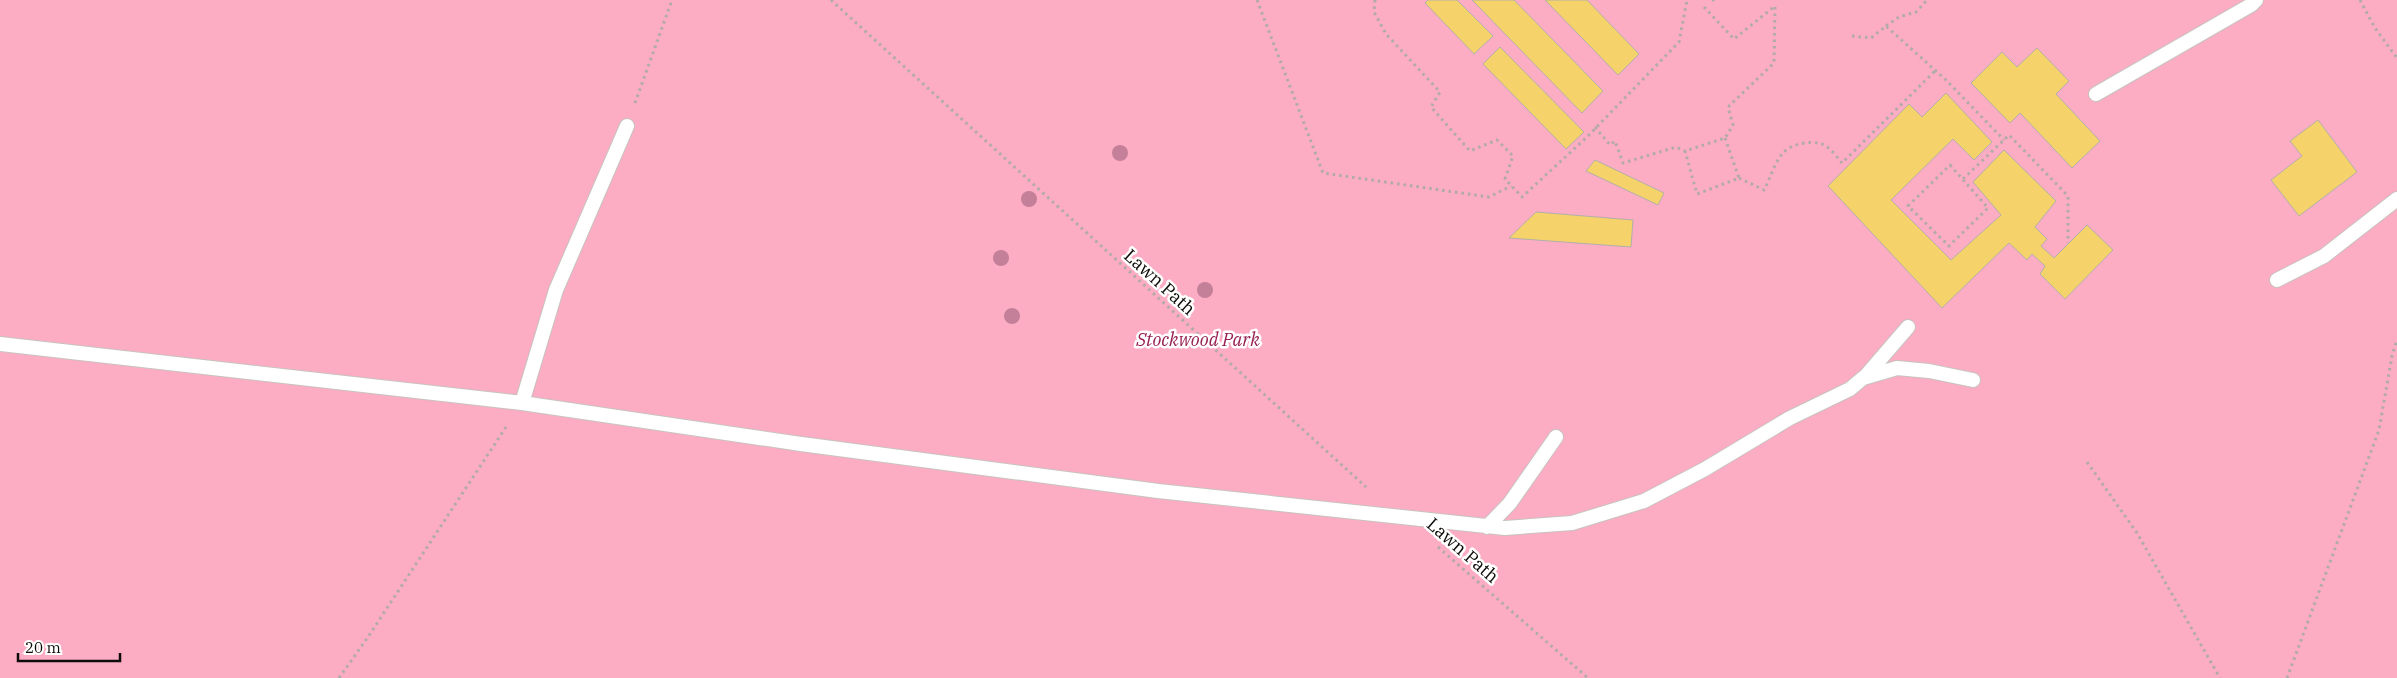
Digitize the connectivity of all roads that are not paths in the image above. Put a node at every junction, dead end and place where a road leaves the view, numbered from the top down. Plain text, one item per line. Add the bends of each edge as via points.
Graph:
1 (2256, 0) edge
2 (2096, 94) dead end
3 (627, 126) road end
4 (2397, 199) edge
5 (2277, 280) dead end
6 (1908, 327) dead end
7 (0, 344) edge
8 (1863, 378) junction
9 (1973, 380) dead end
10 (522, 404) junction
11 (1556, 436) dead end
12 (1488, 527) junction

1 - 2 lane
3 - 10 lane via 556,290
4 - 5 lane via 2324,256
6 - 8 lane
7 - 10 lane
8 - 9 lane via 1897,368
8 - 12 lane via 1850,389 1790,418 1644,501 1572,524
10 - 12 lane via 1158,491
11 - 12 lane via 1510,502

